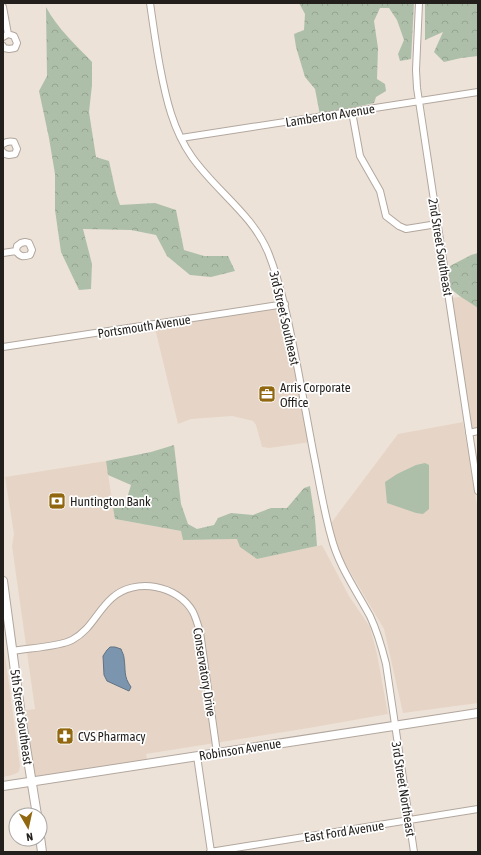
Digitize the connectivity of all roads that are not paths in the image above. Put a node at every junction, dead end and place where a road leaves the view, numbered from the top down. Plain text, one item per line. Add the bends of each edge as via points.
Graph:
1 (150, 3) edge
2 (419, 3) edge
3 (3, 7) edge
4 (5, 36) edge
5 (3, 46) edge
6 (478, 92) edge
7 (419, 102) junction
8 (352, 112) junction
9 (181, 138) junction
10 (3, 144) edge
11 (3, 152) edge
12 (437, 224) junction
13 (16, 251) dead end
14 (3, 253) edge
15 (285, 304) junction
16 (3, 347) edge
17 (478, 431) edge
18 (469, 433) junction
19 (478, 491) edge
20 (3, 581) edge
21 (12, 651) junction
22 (478, 713) edge
23 (395, 725) junction
24 (217, 753) junction
25 (197, 756) junction
26 (32, 782) junction
27 (3, 786) edge
28 (36, 807) edge
29 (478, 809) edge
30 (409, 820) junction
31 (210, 852) edge
32 (414, 852) edge

1 - 9 street, 3rd Street Southeast via 167,102
2 - 7 street, 2nd Street Southeast via 416,70
3 - 4 street
4 - 5 street via 14,36 17,43 15,48
6 - 7 street, Lamberton Avenue
7 - 8 street, Lamberton Avenue
7 - 12 street, 2nd Street Southeast
8 - 9 street, Lamberton Avenue
8 - 12 street via 360,156 380,191 386,216 406,229
9 - 15 street, 3rd Street Southeast via 191,157 259,235 275,271
10 - 11 street via 6,141 14,142 17,149 16,154 9,155
12 - 18 street, 2nd Street Southeast
13 - 14 street
15 - 16 street, Portsmouth Avenue
15 - 23 street, 3rd Street Southeast via 331,538 341,565 370,617 378,637 386,664
17 - 18 street
18 - 19 street, 2nd Street Southeast
20 - 21 main road, 5th Street Southeast
21 - 24 street, Conservatory Drive via 71,641 88,628 112,597 131,588 152,586 175,594 192,611 200,632
21 - 26 main road, 5th Street Southeast
22 - 23 main road, Robinson Avenue
23 - 24 main road, Robinson Avenue
23 - 30 street, 3rd Street Northeast
24 - 25 main road, Robinson Avenue
25 - 26 main road, Robinson Avenue
25 - 31 street
26 - 27 main road, Robinson Avenue
26 - 28 main road, 5th Street Southeast
29 - 30 street, East Ford Avenue
30 - 31 street, East Ford Avenue
30 - 32 street, 3rd Street Northeast

